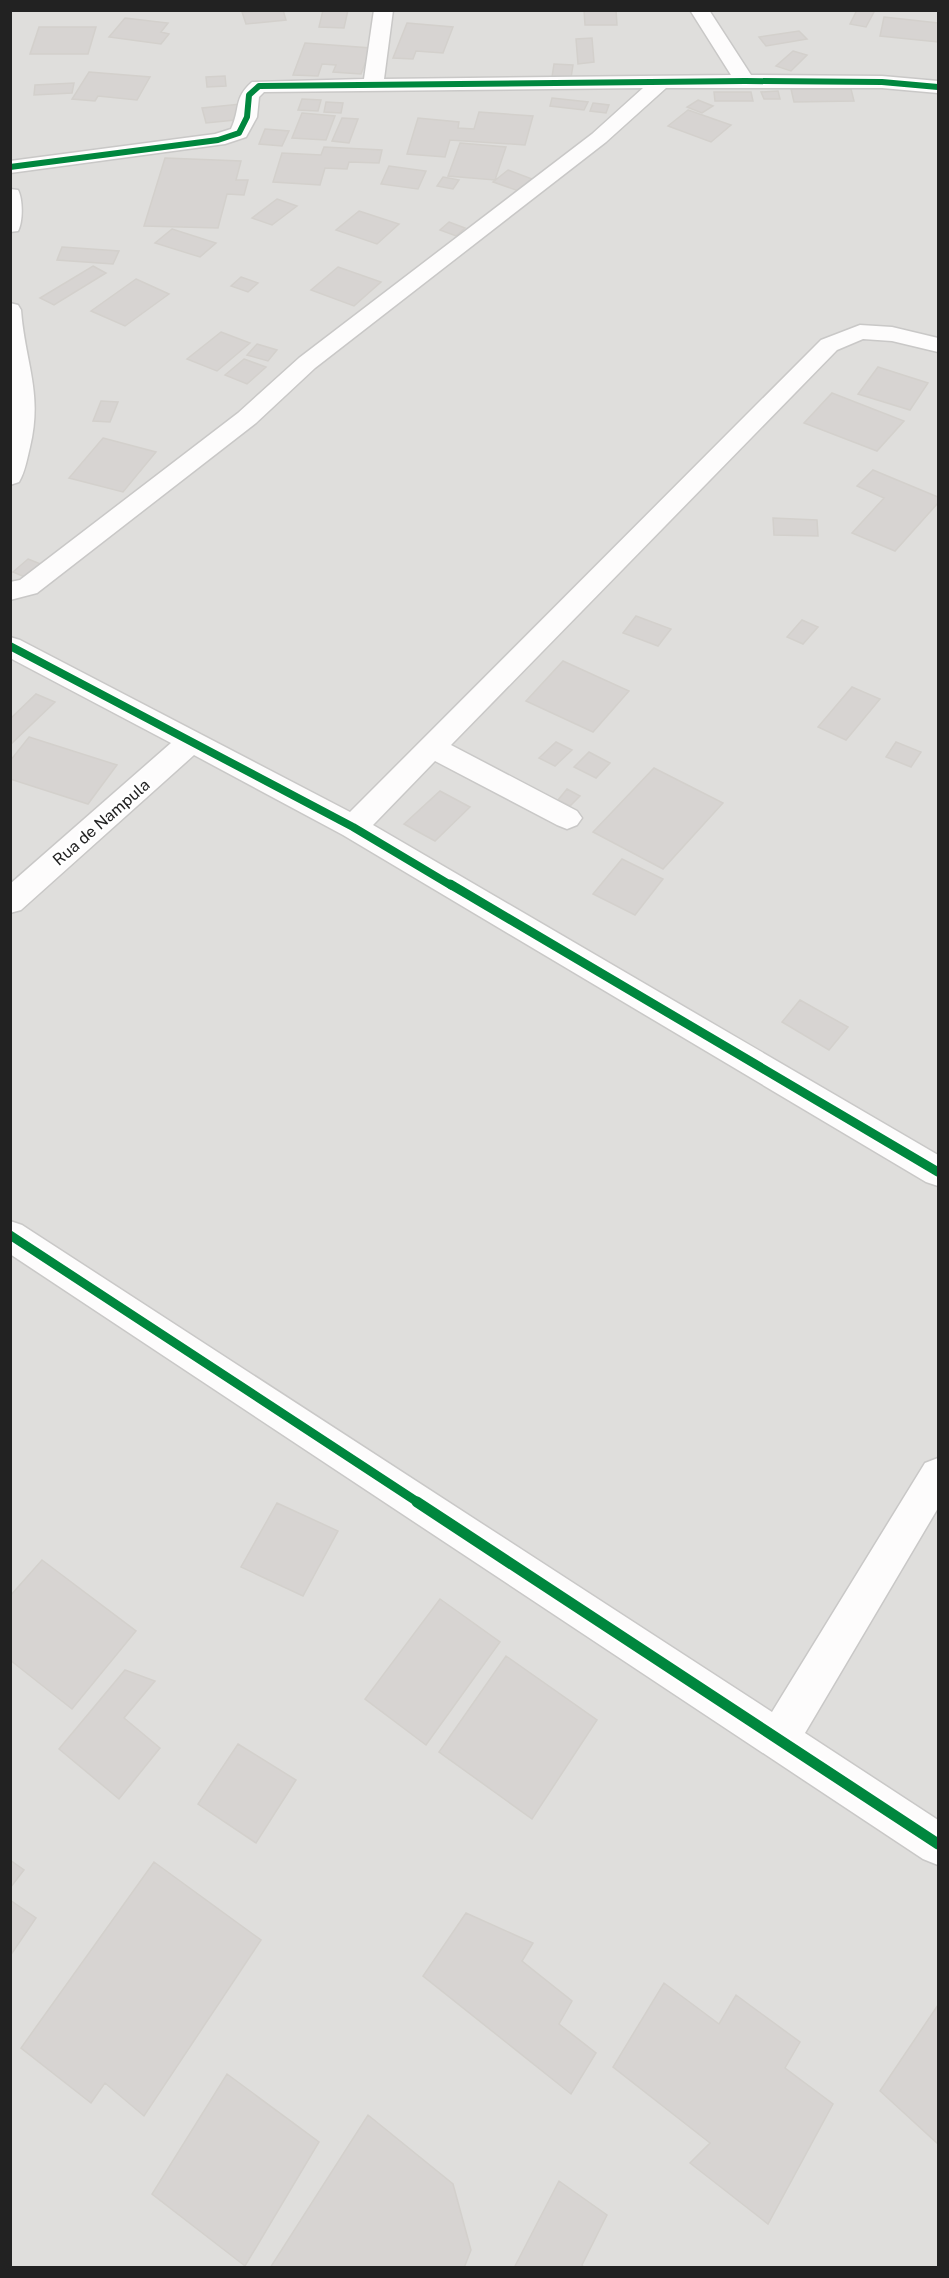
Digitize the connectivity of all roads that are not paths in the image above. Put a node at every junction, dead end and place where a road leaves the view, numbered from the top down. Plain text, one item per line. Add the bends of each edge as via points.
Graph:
1 (384, 10) edge
2 (699, 10) edge
3 (745, 81) junction
4 (660, 83) junction
5 (373, 85) junction
6 (939, 87) edge
7 (10, 167) edge
8 (11, 196) edge
9 (10, 225) edge
10 (10, 310) edge
11 (939, 345) edge
12 (10, 477) edge
13 (10, 591) edge
14 (10, 646) edge
15 (191, 742) junction
16 (432, 747) junction
17 (567, 819) dead end
18 (353, 827) junction
19 (10, 902) edge
20 (939, 1172) edge
21 (10, 1235) edge
22 (939, 1475) edge
23 (779, 1738) junction
24 (939, 1844) edge

1 - 5 street
2 - 3 street
3 - 4 street
3 - 6 street via 882,82
4 - 5 street
4 - 13 street via 599,138 307,363 247,418 28,587
5 - 7 street via 259,86 249,95 247,117 238,133 218,140
8 - 9 street
10 - 12 street via 11,334 23,381 22,433
11 - 16 street via 892,334 860,332 829,345
14 - 15 street
15 - 18 street
15 - 19 street, Rua de Nampula
16 - 17 street
16 - 18 street
18 - 20 street
21 - 23 street
22 - 23 street
23 - 24 street

